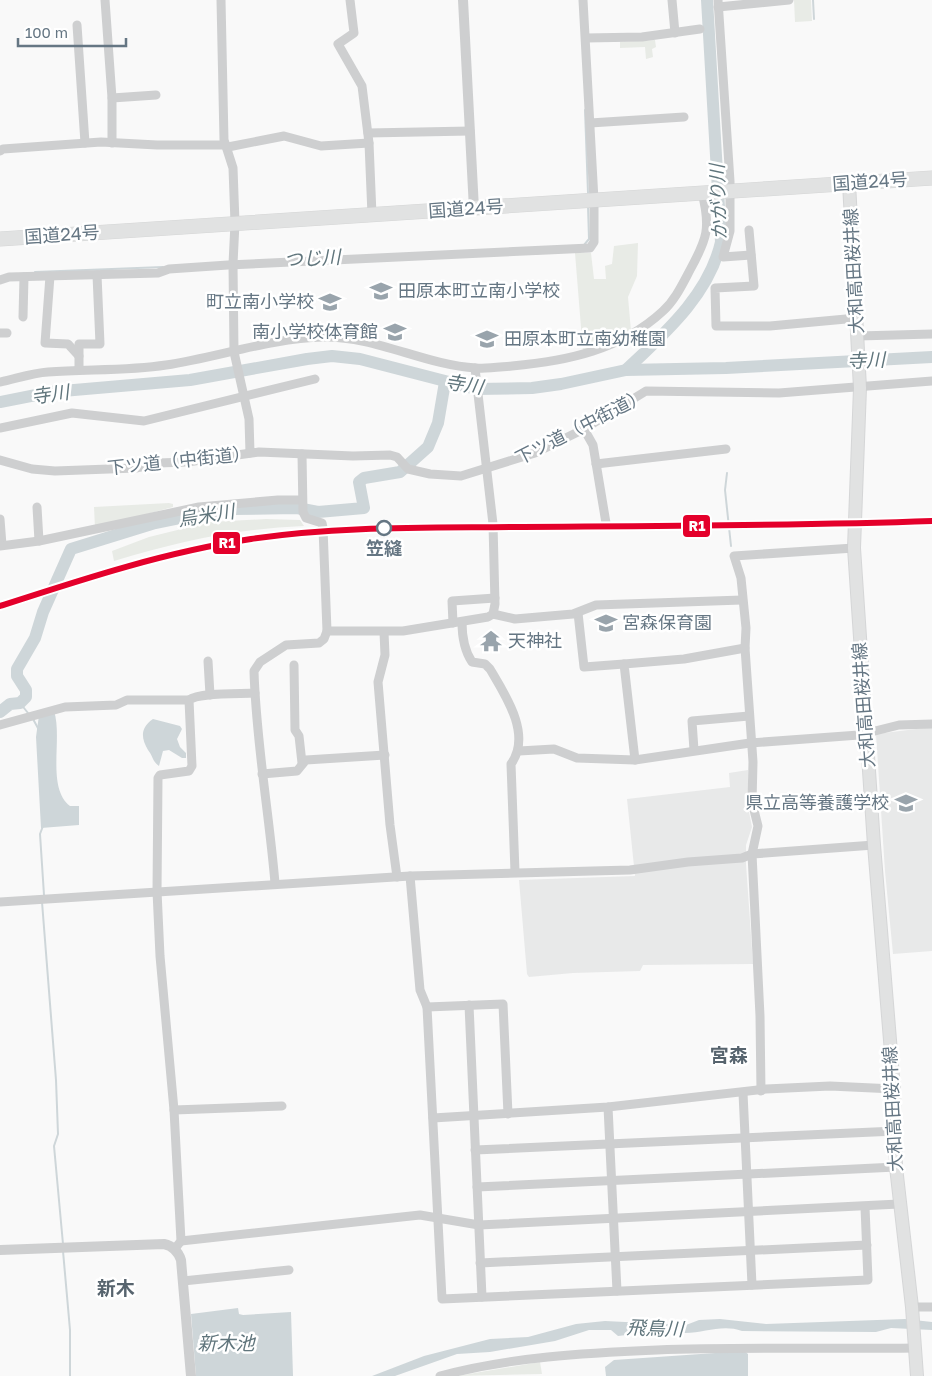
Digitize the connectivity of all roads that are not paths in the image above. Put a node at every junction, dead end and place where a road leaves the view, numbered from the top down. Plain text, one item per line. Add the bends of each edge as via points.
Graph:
1 (104, 0) edge
2 (220, 0) edge
3 (350, 0) edge
4 (463, 0) edge
5 (583, 0) edge
6 (672, 0) edge
7 (788, 0) edge
8 (752, 2) edge
9 (718, 4) edge
10 (77, 25) dead end
11 (700, 30) dead end
12 (675, 32) junction
13 (586, 38) junction
14 (156, 95) dead end
15 (112, 98) junction
16 (684, 117) dead end
17 (590, 123) junction
18 (470, 131) junction
19 (368, 133) junction
20 (85, 142) junction
21 (112, 143) junction
22 (369, 143) junction
23 (226, 146) junction
24 (0, 152) edge
25 (932, 178) edge
26 (849, 183) junction
27 (727, 191) junction
28 (704, 193) junction
29 (594, 200) junction
30 (474, 208) junction
31 (372, 215) junction
32 (235, 223) junction
33 (749, 230) dead end
34 (0, 239) edge
35 (751, 255) junction
36 (233, 263) junction
37 (96, 274) junction
38 (50, 276) junction
39 (24, 277) junction
40 (0, 280) edge
41 (23, 317) dead end
42 (857, 318) junction
43 (932, 334) edge
44 (858, 338) junction
45 (234, 354) junction
46 (78, 356) junction
47 (79, 370) junction
48 (476, 371) junction
49 (315, 379) dead end
50 (932, 381) edge
51 (0, 382) edge
52 (860, 385) junction
53 (243, 395) junction
54 (0, 428) edge
55 (584, 429) junction
56 (726, 449) dead end
57 (250, 454) junction
58 (302, 454) junction
59 (0, 460) edge
60 (596, 464) junction
61 (486, 470) junction
62 (302, 500) junction
63 (37, 507) dead end
64 (0, 519) edge
65 (606, 523) dead end
66 (39, 541) junction
67 (1, 545) edge
68 (854, 548) junction
69 (495, 598) junction
70 (742, 600) junction
71 (578, 613) junction
72 (492, 614) junction
73 (458, 622) junction
74 (327, 631) junction
75 (384, 632) junction
76 (745, 648) junction
77 (208, 661) dead end
78 (624, 664) junction
79 (294, 665) dead end
80 (255, 693) junction
81 (210, 695) junction
82 (189, 700) junction
83 (749, 716) junction
84 (932, 724) edge
85 (0, 725) edge
86 (866, 732) junction
87 (750, 743) junction
88 (694, 750) junction
89 (519, 751) junction
90 (385, 755) junction
91 (635, 760) junction
92 (302, 763) junction
93 (262, 774) junction
94 (874, 845) junction
95 (752, 854) junction
96 (515, 872) junction
97 (410, 876) junction
98 (397, 877) junction
99 (275, 883) junction
100 (157, 891) junction
101 (0, 902) edge
102 (469, 1005) junction
103 (427, 1007) junction
104 (894, 1089) junction
105 (761, 1091) junction
106 (743, 1093) junction
107 (282, 1106) dead end
108 (608, 1107) junction
109 (174, 1110) junction
110 (508, 1114) junction
111 (474, 1116) junction
112 (433, 1118) junction
113 (896, 1131) junction
114 (745, 1139) junction
115 (610, 1144) junction
116 (476, 1150) junction
117 (896, 1167) junction
118 (747, 1174) junction
119 (612, 1180) junction
120 (477, 1187) junction
121 (899, 1204) junction
122 (865, 1207) junction
123 (749, 1212) junction
124 (438, 1218) junction
125 (614, 1218) junction
126 (479, 1224) junction
127 (178, 1245) junction
128 (867, 1245) junction
129 (0, 1250) edge
130 (750, 1251) junction
131 (615, 1256) junction
132 (480, 1263) junction
133 (290, 1270) dead end
134 (183, 1281) junction
135 (752, 1285) junction
136 (617, 1291) junction
137 (482, 1297) junction
138 (932, 1307) edge
139 (912, 1308) junction
140 (914, 1346) junction
141 (191, 1376) edge
142 (440, 1376) edge
143 (917, 1376) edge

1 - 15 street
2 - 23 street
3 - 19 street via 354,33 338,44 362,86
4 - 18 street
5 - 13 street
6 - 12 street
7 - 8 street
8 - 9 street
9 - 27 street via 730,181
10 - 20 street
11 - 12 street
12 - 13 street via 642,37
13 - 17 street
14 - 15 street
15 - 21 street
16 - 17 street
17 - 29 street
18 - 19 street
18 - 30 street
19 - 22 street
20 - 21 street
20 - 24 street via 3,149
21 - 23 street
22 - 23 street via 321,146 284,136
22 - 31 street
23 - 32 street via 233,168
25 - 26 highway, 国道24号
26 - 27 highway, 国道24号
26 - 42 main road, 大和高田桜井線
27 - 28 highway, 国道24号
27 - 35 street via 730,231 723,257
28 - 29 highway, 国道24号
28 - 48 street via 707,212 702,248 678,293 664,311 626,337 589,354
29 - 30 highway, 国道24号
29 - 36 street via 594,242 590,248
30 - 31 highway, 国道24号
31 - 32 highway, 国道24号
32 - 34 highway, 国道24号
32 - 36 street
33 - 35 street
35 - 42 street via 754,286 715,288 716,326 770,326
36 - 37 street via 169,269 158,273
36 - 45 street
37 - 38 street
37 - 46 street via 100,344 79,344
38 - 39 street
38 - 46 street via 45,343 68,344
39 - 40 street
39 - 41 street
42 - 44 main road, 大和高田桜井線
43 - 44 street
44 - 52 main road, 大和高田桜井線
45 - 47 street via 129,369
45 - 48 street via 284,340 326,337 349,339
45 - 53 street
46 - 47 street
47 - 51 street via 45,372
48 - 61 street
49 - 53 street
50 - 52 street, 下ツ道（中街道）
52 - 55 street, 下ツ道（中街道） via 779,393 646,391
52 - 68 main road, 大和高田桜井線
53 - 54 street via 144,420 72,413
53 - 57 street via 249,419
55 - 60 street via 593,445
55 - 61 street, 下ツ道（中街道） via 535,453
56 - 60 street
57 - 58 street, 下ツ道（中街道）
57 - 59 street, 下ツ道（中街道） via 136,468 56,471 32,469
58 - 61 street, 下ツ道（中街道） via 390,455 397,457 408,469 430,474 461,476
58 - 62 street
60 - 65 street
61 - 69 street via 495,546
62 - 66 street via 199,507
62 - 74 street via 306,518 322,524 323,528
63 - 66 street
64 - 67 street
66 - 67 street
68 - 70 street via 734,556 741,578
68 - 86 main road, 大和高田桜井線
69 - 72 street
69 - 73 street via 452,601
70 - 71 street via 610,604 588,606
70 - 76 street
71 - 72 street via 515,619
71 - 78 street via 584,667
72 - 73 street
73 - 75 street
73 - 89 street via 468,656 472,662 485,664 514,713
74 - 75 street
74 - 80 street via 319,643 292,643 260,662 254,671
75 - 90 street via 385,655 378,682
76 - 78 street via 684,659
76 - 83 street
77 - 81 street
78 - 91 street
79 - 92 street via 295,730 299,736
80 - 81 street
80 - 93 street
81 - 82 street
82 - 85 street via 127,700 116,705 56,708
82 - 100 street via 192,766 189,771 164,773 158,778
83 - 87 street
83 - 88 street via 692,721
84 - 86 street via 899,725
86 - 87 street
86 - 94 main road, 大和高田桜井線
87 - 88 street
87 - 95 street via 752,802 758,826
88 - 91 street
89 - 91 street via 554,750 577,758
89 - 96 street via 511,764
90 - 92 street via 306,760
90 - 98 street
92 - 93 street via 296,771
93 - 99 street
94 - 95 street
94 - 104 main road, 大和高田桜井線
95 - 96 street via 742,858 630,870
95 - 105 street
96 - 97 street
97 - 98 street
97 - 103 street via 420,990
98 - 99 street
99 - 100 street
100 - 101 street
100 - 109 street
102 - 103 street
102 - 110 street via 503,1004
102 - 111 street
103 - 112 street
104 - 105 street via 830,1086
104 - 113 main road, 大和高田桜井線
105 - 106 street
106 - 108 street
106 - 114 street
107 - 109 street
108 - 110 street
108 - 115 street
109 - 127 street
110 - 111 street
111 - 112 street
111 - 116 street
112 - 124 street
113 - 114 street
113 - 117 main road, 大和高田桜井線
114 - 115 street
114 - 118 street
115 - 116 street
115 - 119 street
116 - 120 street
117 - 118 street
117 - 121 main road, 大和高田桜井線
118 - 119 street
118 - 123 street
119 - 120 street
119 - 125 street
120 - 126 street
121 - 122 street
121 - 139 main road, 大和高田桜井線
122 - 123 street
122 - 128 street
123 - 125 street
123 - 130 street
124 - 126 street
124 - 127 street via 420,1215
124 - 137 street via 442,1299
125 - 126 street
125 - 131 street
126 - 132 street
127 - 129 street
127 - 134 street
128 - 130 street
128 - 135 street via 868,1280
130 - 131 street
130 - 135 street
131 - 132 street
131 - 136 street
132 - 137 street
133 - 134 street
134 - 141 street
135 - 136 street
136 - 137 street
138 - 139 street
139 - 140 main road, 大和高田桜井線
140 - 142 street via 589,1352
140 - 143 main road, 大和高田桜井線

